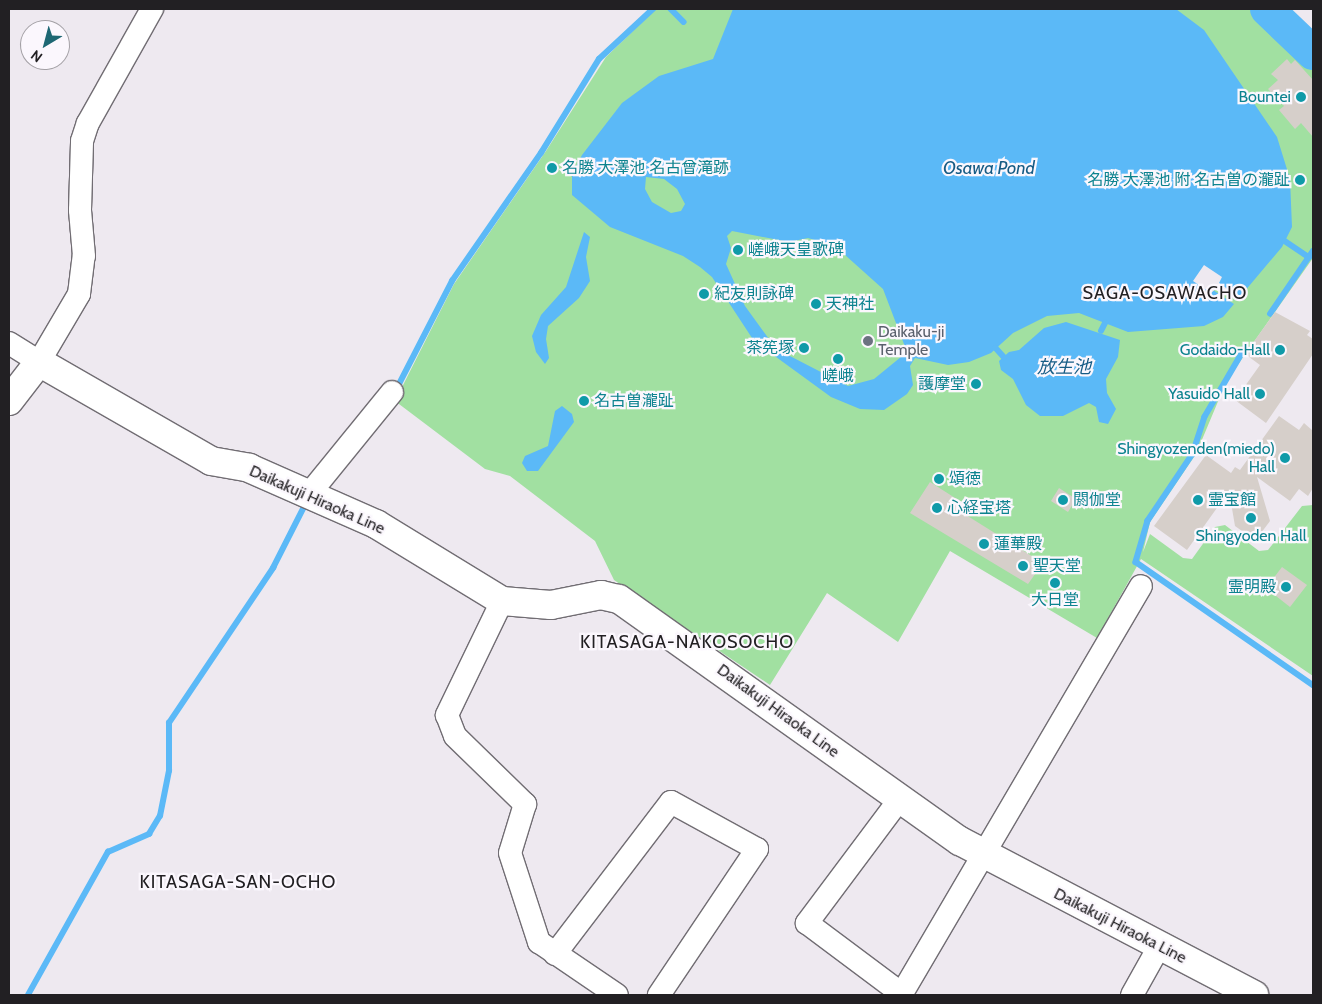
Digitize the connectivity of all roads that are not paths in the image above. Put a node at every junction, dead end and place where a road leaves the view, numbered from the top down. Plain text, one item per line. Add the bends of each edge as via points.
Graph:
1 (152, 9) edge
2 (9, 343) edge
3 (39, 362) junction
4 (392, 392) dead end
5 (9, 401) edge
6 (310, 493) junction
7 (1141, 586) dead end
8 (502, 601) junction
9 (899, 800) junction
10 (984, 856) junction
11 (1160, 945) junction
12 (555, 954) junction
13 (617, 995) edge
14 (659, 995) edge
15 (902, 995) edge
16 (1132, 995) edge
17 (1254, 995) edge

1 - 3 street via 88,123 82,141 82,276 70,312
2 - 3 street
3 - 5 main road
3 - 6 main road, Daikakuji Hiraoka Line via 211,461 249,468
4 - 6 street
6 - 8 main road, Daikakuji Hiraoka Line via 376,524
7 - 10 street
8 - 9 main road, Daikakuji Hiraoka Line via 542,605 601,595 619,599
8 - 12 street via 446,715 455,736 524,804 510,853 539,942
9 - 10 main road, Daikakuji Hiraoka Line
9 - 15 street via 807,923
10 - 11 main road, Daikakuji Hiraoka Line
10 - 15 street
11 - 16 street
11 - 17 main road, Daikakuji Hiraoka Line
12 - 13 street
12 - 14 street via 671,802 757,849

